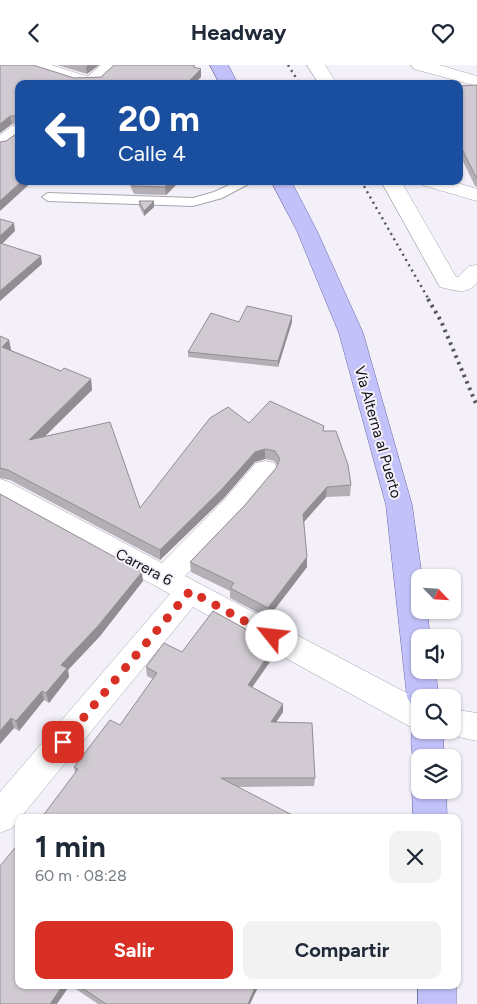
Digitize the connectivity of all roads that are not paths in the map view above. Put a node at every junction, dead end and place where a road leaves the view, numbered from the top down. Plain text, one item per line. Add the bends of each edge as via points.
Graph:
1 (34, 65) edge
2 (112, 65) edge
3 (219, 65) edge
4 (316, 65) edge
5 (424, 66) edge
6 (81, 80) edge
7 (94, 80) edge
8 (227, 80) edge
9 (325, 80) edge
10 (429, 80) edge
11 (477, 81) edge
12 (15, 133) edge
13 (0, 143) edge
14 (239, 185) edge
15 (283, 185) edge
16 (393, 185) edge
17 (48, 197) dead end
18 (470, 278) edge
19 (264, 470) dead end
20 (0, 489) edge
21 (177, 584) junction
22 (422, 689) edge
23 (411, 711) edge
24 (461, 724) edge
25 (477, 727) edge
26 (429, 799) edge
27 (430, 814) edge
28 (0, 817) edge
29 (437, 989) edge
30 (437, 1004) edge

1 - 6 street
2 - 7 street
3 - 8 main road
4 - 9 street
5 - 10 street
5 - 11 street
12 - 13 street
14 - 17 lane via 218,195 192,201
15 - 22 main road, Vía Alterna al Puerto via 307,231 351,333 399,505
16 - 18 street via 448,282
19 - 21 street
20 - 21 street, Carrera 6
21 - 23 street, Carrera 6
21 - 28 street
24 - 25 street
26 - 27 main road
29 - 30 main road

